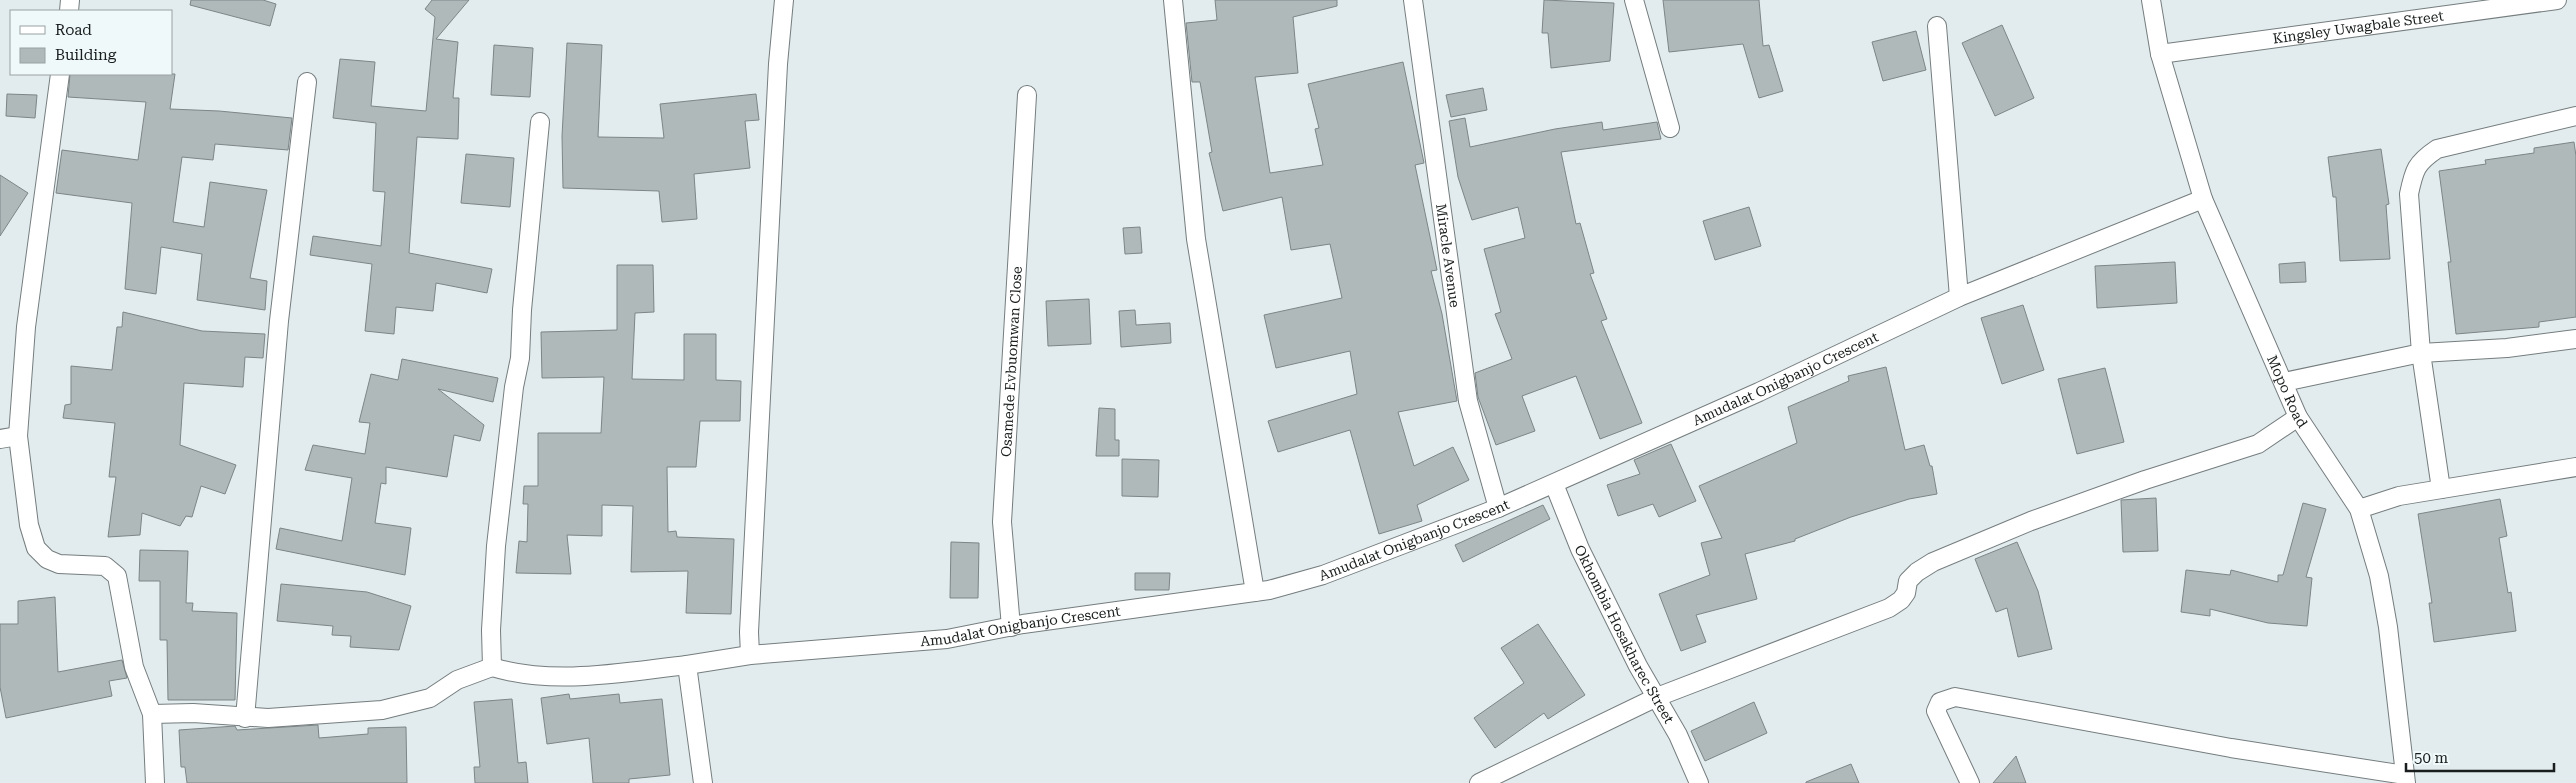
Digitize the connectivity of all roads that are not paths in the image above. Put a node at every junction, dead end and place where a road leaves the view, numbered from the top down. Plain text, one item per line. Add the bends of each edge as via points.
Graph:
1 (784, 0) edge
2 (1173, 0) edge
3 (1413, 0) edge
4 (1634, 0) edge
5 (2151, 0) edge
6 (2557, 0) edge
7 (1937, 26) dead end
8 (2160, 54) junction
9 (60, 75) edge
10 (307, 82) dead end
11 (1027, 96) dead end
12 (2576, 116) edge
13 (540, 122) dead end
14 (1670, 128) dead end
15 (2203, 199) junction
16 (1959, 297) junction
17 (2576, 339) edge
18 (2421, 354) junction
19 (2284, 382) junction
20 (2298, 417) junction
21 (18, 436) junction
22 (0, 439) edge
23 (2576, 467) edge
24 (1554, 484) junction
25 (2440, 489) junction
26 (1498, 508) junction
27 (2359, 509) junction
28 (1256, 592) junction
29 (1011, 627) junction
30 (750, 655) junction
31 (687, 666) junction
32 (492, 667) junction
33 (1657, 696) junction
34 (152, 714) junction
35 (245, 718) junction
36 (2406, 779) edge
37 (155, 783) edge
38 (703, 783) edge
39 (1479, 783) edge
40 (1699, 783) edge
41 (1970, 783) edge

1 - 30 street
2 - 28 street via 1196,238
3 - 26 street, Miracle Avenue via 1468,401
4 - 14 street
5 - 8 street, Mopo Road
6 - 8 street, Kingsley Uwagbale Street
7 - 16 street
8 - 15 street, Mopo Road
9 - 21 street via 26,327
10 - 35 street via 279,321
11 - 29 street, Osamede Evbuomwan Close via 1002,522
12 - 18 street via 2437,148 2422,159 2414,171 2409,194
13 - 32 street via 520,358 496,546 490,630
15 - 16 street, Amudalat Onigbanjo Crescent
15 - 19 street, Mopo Road
16 - 24 street, Amudalat Onigbanjo Crescent
17 - 18 street
18 - 19 street
18 - 25 street
19 - 20 street, Mopo Road
20 - 27 street, Mopo Road
20 - 33 street via 2258,444 2030,521 1933,562 1908,581 1906,593 1889,608
21 - 22 street
21 - 34 street via 29,525 36,548 47,559 59,564 105,566 117,576 134,667
23 - 25 street
24 - 26 street, Amudalat Onigbanjo Crescent
24 - 33 street, Okhombia Hosakharec Street via 1580,549 1638,666
25 - 27 street via 2399,496
26 - 28 street, Amudalat Onigbanjo Crescent via 1323,575
27 - 36 street, Mopo Road via 2379,576 2388,627
28 - 29 street, Amudalat Onigbanjo Crescent
29 - 30 street, Amudalat Onigbanjo Crescent via 947,639
30 - 31 street, Amudalat Onigbanjo Crescent
31 - 32 street, Amudalat Onigbanjo Crescent via 550,676 507,672
31 - 38 street
32 - 35 street via 458,680 430,698 382,710
33 - 39 street
33 - 40 street, Okhombia Hosakharec Street
34 - 35 street via 193,713
34 - 37 street
36 - 41 street via 1955,696 1940,702 1936,711

